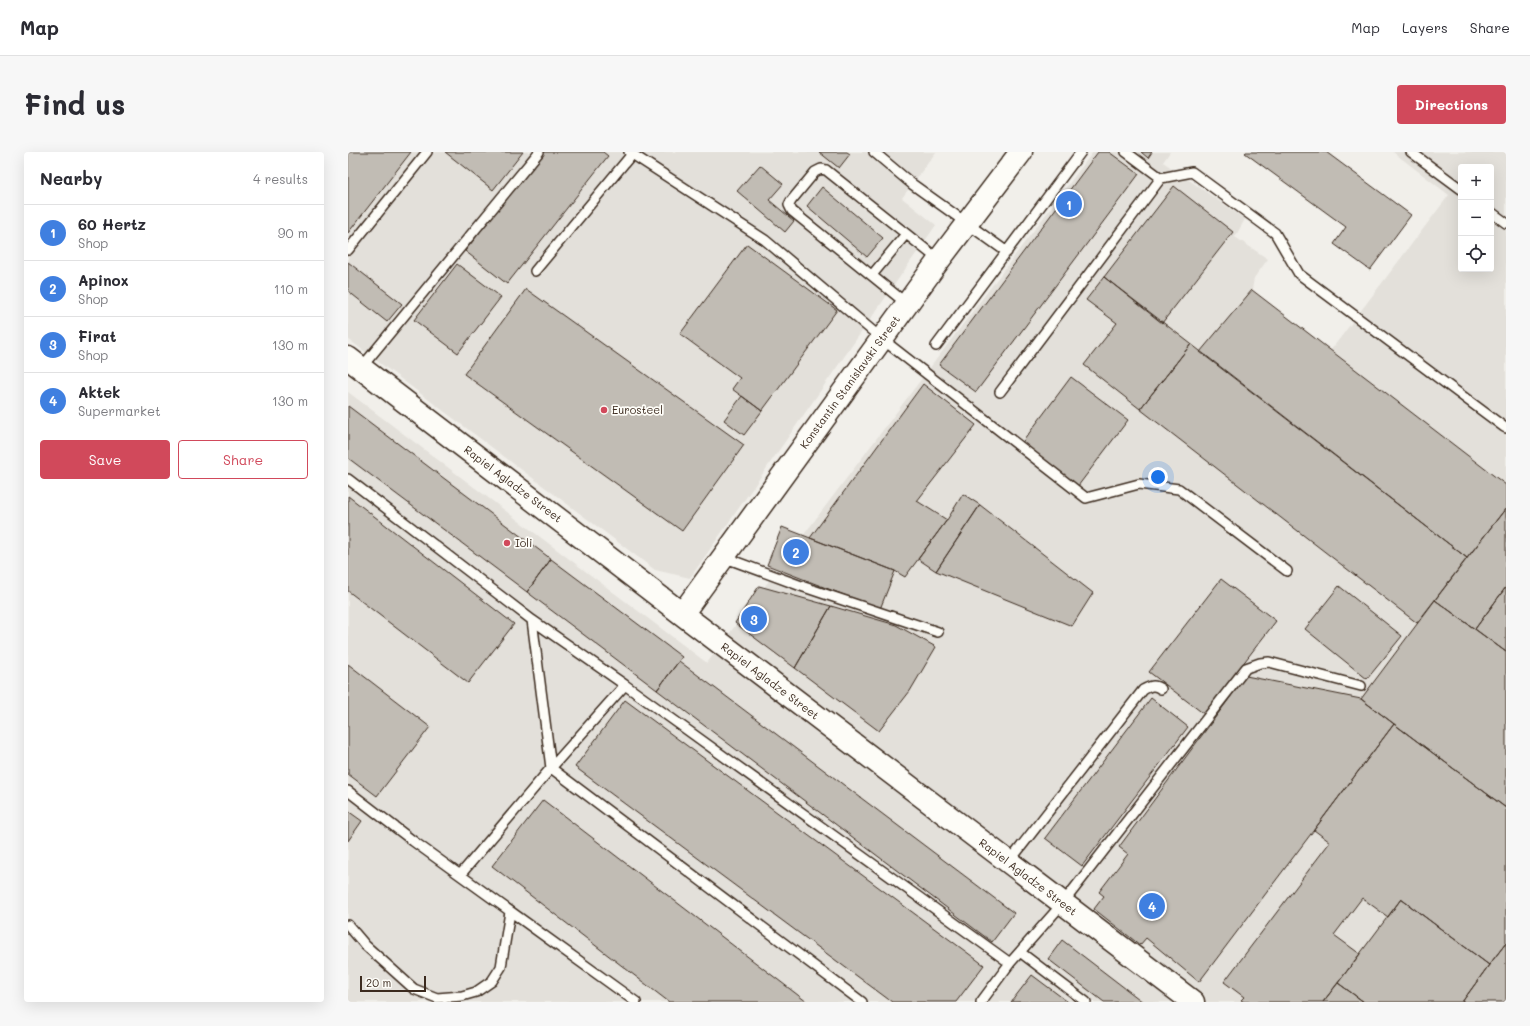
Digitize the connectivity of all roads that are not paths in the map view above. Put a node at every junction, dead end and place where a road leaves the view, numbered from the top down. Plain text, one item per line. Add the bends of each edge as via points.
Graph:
1 (427, 152) edge
2 (539, 152) edge
3 (874, 152) edge
4 (1021, 152) edge
5 (1081, 152) edge
6 (1126, 152) edge
7 (1411, 152) edge
8 (631, 153) edge
9 (1161, 178) junction
10 (1458, 187) edge
11 (1494, 214) edge
12 (967, 223) junction
13 (1506, 223) edge
14 (906, 234) junction
15 (348, 250) edge
16 (1007, 252) junction
17 (939, 260) junction
18 (535, 271) dead end
19 (872, 275) junction
20 (907, 304) junction
21 (882, 339) junction
22 (936, 346) dead end
23 (354, 363) edge
24 (1000, 392) dead end
25 (1506, 428) edge
26 (348, 478) edge
27 (723, 557) junction
28 (1288, 571) dead end
29 (682, 614) junction
30 (532, 620) junction
31 (938, 632) dead end
32 (624, 684) junction
33 (1361, 686) dead end
34 (1161, 688) dead end
35 (551, 768) junction
36 (348, 791) edge
37 (1009, 862) junction
38 (460, 875) junction
39 (1063, 903) junction
40 (510, 912) junction
41 (348, 925) edge
42 (1020, 952) junction
43 (1010, 963) junction
44 (636, 1002) edge
45 (862, 1002) edge
46 (981, 1002) edge
47 (1086, 1002) edge
48 (1194, 1002) edge

1 - 15 lane
2 - 23 lane
3 - 12 lane via 912,184
4 - 12 street, Konstantin Stanislavski Street
5 - 16 lane
6 - 9 lane
7 - 10 lane
8 - 18 lane
8 - 21 lane via 765,240
9 - 24 lane
9 - 25 lane via 1192,172 1274,233 1299,274
11 - 13 lane
12 - 16 lane
12 - 17 street, Konstantin Stanislavski Street
14 - 17 lane
14 - 19 lane
14 - 19 lane via 826,170 815,172 791,201 789,205 792,211
16 - 22 lane
17 - 20 street, Konstantin Stanislavski Street
19 - 20 lane
20 - 21 street, Konstantin Stanislavski Street
21 - 27 street, Konstantin Stanislavski Street
21 - 28 lane via 1086,498 1139,484 1179,489
23 - 29 street, Rapiel Agladze Street
26 - 30 lane
27 - 29 street, Konstantin Stanislavski Street
27 - 31 lane via 804,588
29 - 37 street, Rapiel Agladze Street
30 - 32 lane
30 - 35 lane
32 - 35 lane
32 - 43 lane
33 - 39 lane via 1269,662 1246,668
34 - 37 lane via 1151,686 1143,690
35 - 38 lane
35 - 45 lane
36 - 38 lane
37 - 39 street, Rapiel Agladze Street
38 - 40 lane
39 - 42 lane
39 - 48 street, Rapiel Agladze Street
40 - 41 lane via 501,967 492,981 476,992 437,998 414,989 365,945
40 - 44 lane
42 - 43 lane
42 - 47 lane
43 - 46 lane

